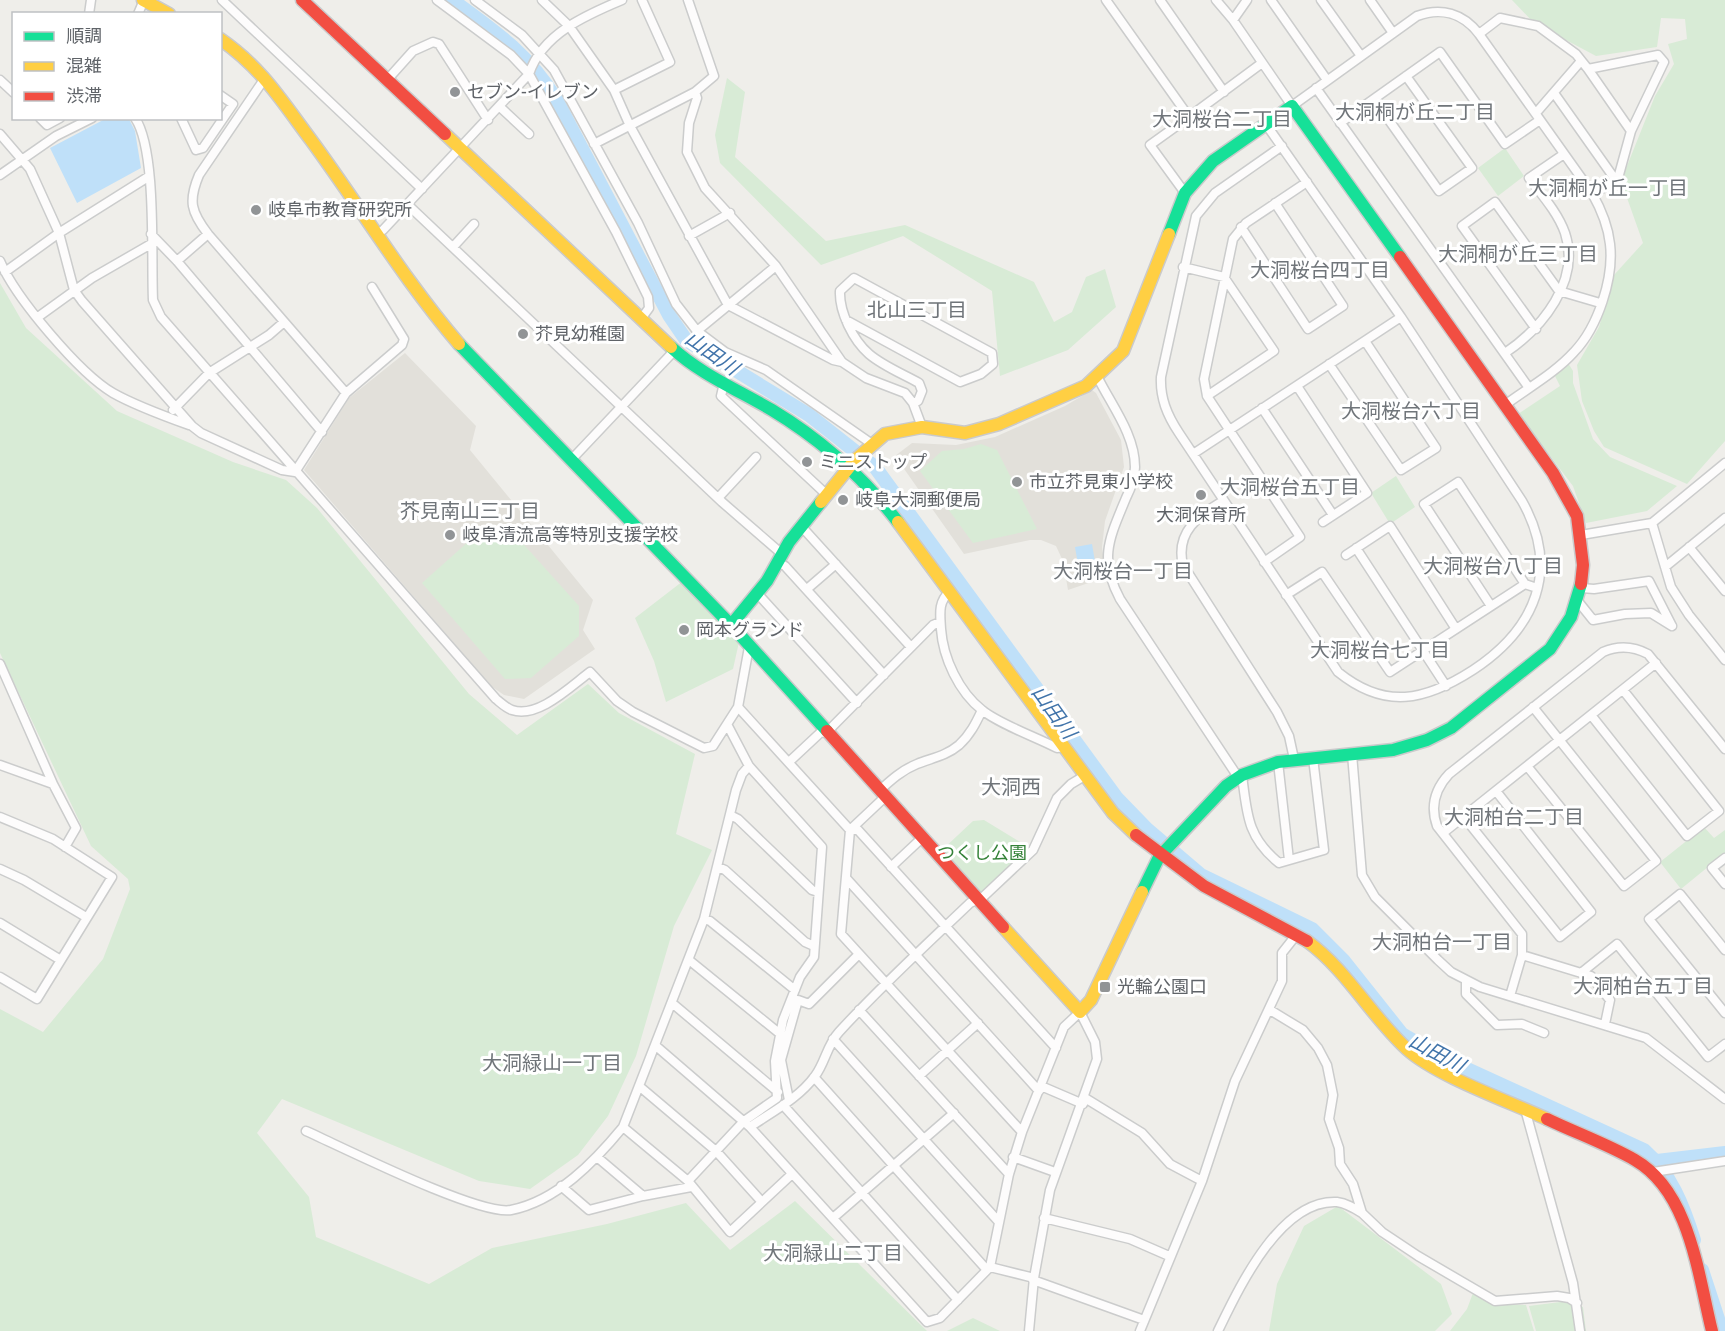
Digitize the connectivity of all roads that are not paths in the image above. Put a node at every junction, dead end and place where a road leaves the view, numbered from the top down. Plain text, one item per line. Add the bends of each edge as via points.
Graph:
1 (144, 0) edge
2 (222, 0) edge
3 (302, 0) edge
4 (438, 0) edge
5 (475, 0) edge
6 (542, 0) edge
7 (622, 0) edge
8 (642, 0) edge
9 (688, 0) edge
10 (1106, 0) edge
11 (1160, 0) edge
12 (1216, 0) edge
13 (1247, 0) edge
14 (1271, 0) edge
15 (1321, 0) edge
16 (1370, 0) edge
17 (165, 12) edge
18 (1233, 20) junction
19 (569, 26) junction
20 (1393, 33) junction
21 (1479, 34) junction
22 (222, 40) edge
23 (538, 55) junction
24 (1361, 56) junction
25 (1581, 61) junction
26 (1262, 63) junction
27 (1588, 69) junction
28 (530, 72) junction
29 (1406, 76) junction
30 (265, 78) junction
31 (0, 80) edge
32 (387, 80) junction
33 (1327, 80) junction
34 (1316, 88) junction
35 (614, 90) junction
36 (12, 91) edge
37 (695, 92) junction
38 (1224, 92) junction
39 (1554, 93) junction
40 (222, 96) edge
41 (1374, 99) junction
42 (500, 106) junction
43 (1292, 106) junction
44 (1189, 117) junction
45 (1538, 117) junction
46 (42, 120) edge
47 (56, 120) edge
48 (88, 120) edge
49 (136, 120) edge
50 (182, 120) edge
51 (488, 120) junction
52 (1340, 123) junction
53 (1266, 124) junction
54 (630, 126) junction
55 (1631, 130) junction
56 (0, 134) edge
57 (529, 134) dead end
58 (594, 144) junction
59 (1282, 146) junction
60 (460, 149) junction
61 (1564, 154) junction
62 (23, 159) junction
63 (0, 175) edge
64 (148, 177) junction
65 (1307, 182) junction
66 (1617, 182) junction
67 (422, 189) junction
68 (1185, 192) junction
69 (1592, 193) junction
70 (1275, 203) junction
71 (407, 204) junction
72 (730, 213) junction
73 (474, 224) dead end
74 (1241, 227) junction
75 (59, 233) junction
76 (151, 234) junction
77 (208, 234) junction
78 (376, 234) junction
79 (689, 236) junction
80 (151, 244) junction
81 (453, 247) junction
82 (0, 261) edge
83 (177, 261) junction
84 (776, 266) junction
85 (1184, 267) junction
86 (4, 272) junction
87 (1224, 277) junction
88 (372, 287) dead end
89 (74, 290) junction
90 (1559, 291) junction
91 (1600, 303) junction
92 (728, 305) junction
93 (38, 317) junction
94 (1401, 317) junction
95 (641, 319) junction
96 (846, 320) junction
97 (284, 322) junction
98 (1536, 329) junction
99 (697, 331) junction
100 (1365, 341) junction
101 (249, 348) junction
102 (675, 350) junction
103 (1504, 353) junction
104 (842, 362) junction
105 (1329, 364) junction
106 (209, 372) junction
107 (1098, 378) junction
108 (724, 383) junction
109 (1297, 386) junction
110 (1529, 388) junction
111 (346, 393) junction
112 (1207, 396) junction
113 (913, 403) junction
114 (1505, 405) junction
115 (622, 406) junction
116 (176, 408) junction
117 (1262, 408) junction
118 (167, 417) junction
119 (192, 426) junction
120 (922, 427) junction
121 (1229, 430) junction
122 (322, 432) junction
123 (869, 446) junction
124 (1193, 454) junction
125 (756, 457) dead end
126 (572, 459) junction
127 (1725, 463) edge
128 (852, 464) junction
129 (295, 472) junction
130 (827, 495) junction
131 (718, 498) junction
132 (1223, 501) junction
133 (1333, 515) junction
134 (1323, 522) dead end
135 (1724, 522) edge
136 (1652, 523) junction
137 (801, 526) junction
138 (1581, 535) junction
139 (1689, 547) junction
140 (1356, 548) junction
141 (1346, 555) dead end
142 (780, 559) junction
143 (1264, 562) junction
144 (836, 564) junction
145 (1665, 567) junction
146 (1525, 584) junction
147 (1538, 588) junction
148 (807, 589) junction
149 (950, 591) junction
150 (1725, 591) edge
151 (757, 593) junction
152 (1579, 594) junction
153 (1286, 595) junction
154 (1491, 606) junction
155 (940, 622) junction
156 (731, 626) junction
157 (1456, 629) junction
158 (749, 647) junction
159 (911, 647) junction
160 (1423, 650) junction
161 (1725, 660) edge
162 (1656, 663) junction
163 (0, 664) edge
164 (884, 675) junction
165 (1446, 686) junction
166 (1623, 690) junction
167 (857, 703) junction
168 (738, 707) junction
169 (1533, 708) junction
170 (982, 710) junction
171 (1591, 715) junction
172 (728, 726) junction
173 (827, 732) junction
174 (1559, 740) junction
175 (1065, 747) junction
176 (1725, 749) edge
177 (1352, 754) junction
178 (1312, 758) junction
179 (1294, 759) junction
180 (790, 761) junction
181 (1278, 762) junction
182 (0, 765) edge
183 (749, 765) junction
184 (1527, 766) junction
185 (1086, 775) junction
186 (1240, 776) junction
187 (52, 784) junction
188 (1496, 791) junction
189 (882, 794) junction
190 (730, 815) junction
191 (0, 817) edge
192 (1464, 817) junction
193 (850, 830) junction
194 (1443, 833) junction
195 (922, 838) junction
196 (65, 847) junction
197 (1162, 853) junction
198 (1725, 858) edge
199 (1289, 861) junction
200 (718, 867) junction
201 (891, 867) junction
202 (1, 870) edge
203 (846, 878) junction
204 (1725, 884) edge
205 (818, 892) junction
206 (978, 900) junction
207 (86, 917) junction
208 (704, 919) junction
209 (0, 923) edge
210 (945, 927) junction
211 (1297, 934) junction
212 (814, 946) junction
213 (1725, 950) edge
214 (859, 954) junction
215 (916, 955) junction
216 (1522, 955) junction
217 (59, 959) junction
218 (689, 960) junction
219 (1581, 973) junction
220 (0, 977) edge
221 (1466, 981) junction
222 (887, 983) junction
223 (795, 990) junction
224 (1510, 996) junction
225 (672, 1003) junction
226 (859, 1010) junction
227 (1270, 1010) junction
228 (1080, 1012) junction
229 (1725, 1013) edge
230 (978, 1023) junction
231 (1605, 1024) junction
232 (779, 1033) junction
233 (1544, 1033) dead end
234 (833, 1039) junction
235 (1725, 1044) edge
236 (656, 1046) junction
237 (1056, 1048) junction
238 (948, 1050) junction
239 (919, 1076) junction
240 (814, 1077) junction
241 (639, 1086) junction
242 (1040, 1088) junction
243 (778, 1092) junction
244 (1725, 1099) edge
245 (1084, 1101) junction
246 (786, 1103) junction
247 (1525, 1109) junction
248 (954, 1113) junction
249 (747, 1124) junction
250 (623, 1126) junction
251 (306, 1131) dead end
252 (1022, 1132) junction
253 (924, 1139) junction
254 (716, 1151) junction
255 (597, 1157) junction
256 (1013, 1157) junction
257 (1725, 1161) edge
258 (894, 1166) junction
259 (1055, 1172) junction
260 (1656, 1172) junction
261 (792, 1174) junction
262 (1009, 1174) junction
263 (1202, 1181) junction
264 (690, 1184) junction
265 (561, 1186) junction
266 (862, 1193) junction
267 (643, 1196) junction
268 (762, 1202) junction
269 (1362, 1213) junction
270 (833, 1218) junction
271 (1044, 1218) junction
272 (999, 1222) junction
273 (1169, 1256) junction
274 (988, 1268) junction
275 (1033, 1279) junction
276 (958, 1300) junction
277 (1577, 1303) junction
278 (1144, 1320) junction
279 (1029, 1331) edge
280 (1140, 1331) edge
281 (1218, 1331) edge
282 (1580, 1331) edge
283 (1712, 1331) edge

1 - 17 street
2 - 67 street
3 - 32 street
4 - 28 street
5 - 23 street via 522,35
6 - 19 street
7 - 19 street
8 - 35 street via 670,62
9 - 37 street via 714,76
10 - 44 street
11 - 38 street
12 - 18 street
13 - 18 street
14 - 33 street
15 - 24 street
16 - 20 street
18 - 26 street
19 - 23 street
19 - 35 street
20 - 21 street via 1417,16 1437,11 1462,16
20 - 24 street
21 - 25 street via 1500,18 1538,26
21 - 45 street
22 - 30 street via 246,57
23 - 28 street
23 - 58 street via 567,92
24 - 33 street
25 - 27 street
25 - 39 street
26 - 38 street
26 - 43 street
27 - 55 street
27 - 55 street via 1658,55 1664,62
28 - 42 street
28 - 95 street via 648,297 649,308
29 - 41 street
29 - 41 street via 1472,168 1439,191
29 - 45 street via 1440,52 1505,144
30 - 77 street via 192,190 195,218
30 - 78 street
31 - 36 street
32 - 51 street via 413,51 433,42 439,44
32 - 60 street
33 - 34 street
34 - 43 street
34 - 52 street
35 - 54 street
37 - 54 street
37 - 72 street via 687,152 705,188
38 - 44 street
39 - 45 street
39 - 66 street
40 - 50 street via 233,104 203,148 196,150 192,145
41 - 52 street
42 - 51 street
42 - 57 street
43 - 53 street
43 - 114 street
44 - 68 street via 1150,145
45 - 61 street
46 - 47 street via 47,125
48 - 62 street
49 - 64 street via 144,137
51 - 60 street
52 - 103 street
53 - 59 street
53 - 68 street via 1214,160
54 - 58 street
54 - 79 street
55 - 66 street
56 - 62 street
58 - 99 street via 638,223 676,304
59 - 65 street
59 - 85 street via 1205,203 1191,230
60 - 67 street
60 - 95 street
61 - 69 street
61 - 90 street via 1530,178 1565,234 1568,262
62 - 63 street
62 - 75 street
64 - 75 street
64 - 76 street
65 - 70 street
65 - 94 street
66 - 69 street
67 - 71 street
68 - 107 street via 1123,351
69 - 91 street via 1602,211 1611,247
70 - 74 street
70 - 74 street via 1343,306 1308,328
71 - 78 street
71 - 81 street
72 - 79 street
72 - 84 street
73 - 81 street
74 - 87 street via 1233,239
75 - 86 street
75 - 89 street
76 - 80 street
76 - 83 street
77 - 83 street
77 - 97 street
78 - 126 street via 458,343
79 - 92 street
80 - 89 street
80 - 106 street via 153,300 160,317
81 - 115 street
82 - 86 street
83 - 101 street
84 - 92 street
84 - 104 street
85 - 87 street
85 - 124 street via 1161,390 1171,422
86 - 93 street
87 - 112 street via 1204,379
87 - 112 street via 1274,351
88 - 111 street via 404,339 402,345
89 - 93 street
89 - 116 street
90 - 91 street
90 - 98 street
90 - 98 street via 1495,202 1462,226
91 - 110 street via 1587,336 1575,351
92 - 99 street
92 - 104 street
93 - 118 street via 101,385
94 - 100 street
94 - 147 street via 1530,516 1539,548
95 - 102 street
96 - 96 street via 960,382 981,374 993,364 992,353 854,278 840,291
96 - 113 street via 870,355 919,383 922,391
97 - 101 street
97 - 111 street
98 - 103 street
99 - 123 street via 725,352 766,370
100 - 105 street
100 - 105 street via 1436,448 1401,470
101 - 106 street
101 - 122 street
102 - 108 street
102 - 115 street
103 - 110 street
104 - 113 street via 866,378 905,393
105 - 109 street
106 - 116 street
106 - 129 street
107 - 120 street via 1075,392 983,430 966,433
107 - 186 street via 1130,439 1135,468 1133,483 1110,537 1108,573 1120,598
108 - 128 street via 774,411
108 - 130 street via 722,396
109 - 117 street
109 - 133 street via 1367,493
110 - 114 street
111 - 122 street
112 - 121 street
113 - 120 street
114 - 138 street via 1568,496
115 - 126 street
115 - 131 street
116 - 118 street
116 - 119 street
117 - 121 street
117 - 133 street
118 - 119 street
119 - 129 street via 282,470
120 - 123 street via 885,434
121 - 124 street
121 - 143 street via 1300,537
122 - 129 street
123 - 128 street
124 - 132 street
125 - 131 street
126 - 156 street
127 - 136 street
128 - 130 street
128 - 149 street
129 - 172 street via 473,674 510,709 528,710 542,705 590,672 633,712 704,748 712,746
130 - 137 street
131 - 142 street
132 - 143 street
132 - 179 street via 1189,527 1183,540 1183,565 1277,712
133 - 134 street
135 - 139 street
136 - 138 street
136 - 145 street
137 - 142 street
137 - 144 street
138 - 152 street via 1584,565
139 - 145 street
139 - 150 street
140 - 141 street
140 - 157 street via 1390,526
140 - 160 street
142 - 148 street
142 - 151 street
143 - 153 street
144 - 148 street
144 - 159 street
145 - 161 street via 1680,603
146 - 147 street
146 - 154 street
146 - 154 street via 1458,482 1424,504
147 - 165 street via 1526,620 1514,637 1492,657
148 - 164 street
149 - 155 street via 939,607
149 - 175 street
151 - 156 street
151 - 167 street
152 - 152 street via 1649,581 1672,626 1650,614 1593,620
152 - 177 street via 1571,617 1550,649 1450,728 1410,746
153 - 160 street via 1322,572 1390,672
153 - 165 street via 1338,672 1358,686 1400,698 1436,692
154 - 157 street
155 - 159 street
155 - 170 street via 942,648 962,687
156 - 158 street
157 - 160 street
158 - 168 street
158 - 173 street
159 - 164 street
160 - 165 street
162 - 166 street
162 - 169 street via 1637,648 1610,649
162 - 176 street
163 - 187 street
164 - 167 street
166 - 171 street
166 - 171 street via 1719,811 1687,836
167 - 173 street
168 - 172 street
168 - 180 street
169 - 174 street
169 - 194 street via 1440,784 1433,806 1437,826
170 - 175 street via 1057,748
170 - 189 street via 959,745 942,757 896,775
171 - 174 street
172 - 183 street
173 - 180 street via 820,733
173 - 189 street
174 - 184 street
174 - 184 street via 1656,861 1624,886
175 - 185 street
177 - 178 street
177 - 221 street via 1360,863 1367,887 1437,960
178 - 179 street
178 - 199 street via 1324,850
179 - 181 street
180 - 193 street
181 - 186 street
181 - 199 street
182 - 187 street
183 - 190 street via 742,774
183 - 205 street via 822,847
184 - 188 street
185 - 197 street via 1113,813
185 - 206 street via 1057,798 1033,850
186 - 197 street via 1216,795
186 - 199 street via 1248,821 1257,841 1280,863
187 - 196 street via 76,828
188 - 192 street
188 - 192 street via 1591,912 1560,937
189 - 193 street
189 - 195 street
190 - 200 street
190 - 205 street
191 - 196 street
192 - 194 street
193 - 201 street via 858,830
193 - 203 street
194 - 216 street via 1522,934
195 - 201 street
195 - 206 street
196 - 207 street via 112,877
197 - 211 street via 1210,891
197 - 228 street via 1091,1000
198 - 204 street via 1712,868
200 - 208 street
200 - 212 street
201 - 210 street
202 - 207 street
203 - 214 street via 841,934
203 - 215 street
205 - 212 street
206 - 210 street
206 - 228 street
207 - 217 street
208 - 218 street
208 - 223 street
209 - 217 street
210 - 215 street
210 - 237 street
211 - 227 street via 1282,953 1282,981
211 - 247 street via 1318,950 1407,1051
212 - 223 street via 814,957
213 - 229 street via 1680,894 1650,919
214 - 222 street
214 - 246 street via 809,1004 798,1000 782,1060
215 - 222 street
215 - 230 street
216 - 219 street
216 - 224 street
217 - 220 street via 37,999
218 - 225 street
218 - 232 street
219 - 231 street via 1591,976 1610,1000
219 - 235 street via 1617,944 1708,1058
221 - 224 street
221 - 233 street via 1466,994 1497,1025 1522,1024
222 - 226 street
222 - 238 street
223 - 232 street
224 - 231 street
225 - 236 street
225 - 243 street
226 - 234 street
226 - 239 street
227 - 263 street via 1235,1081
227 - 269 street via 1303,1030 1327,1065 1333,1095 1329,1119 1340,1164 1353,1184
228 - 237 street via 1064,1027
228 - 245 street via 1095,1042 1097,1059
230 - 238 street
230 - 242 street
231 - 244 street via 1657,1045
232 - 243 street via 775,1061
234 - 240 street
234 - 253 street
236 - 241 street
236 - 249 street
237 - 242 street
238 - 239 street
238 - 252 street
239 - 248 street
240 - 246 street
240 - 258 street
241 - 250 street
241 - 254 street
242 - 245 street
242 - 252 street
243 - 249 street via 777,1098
245 - 259 street
245 - 263 street via 1142,1133 1170,1164
246 - 249 street
246 - 266 street
247 - 260 street
247 - 277 street
248 - 253 street
248 - 262 street
249 - 254 street
249 - 261 street
250 - 255 street
250 - 264 street
251 - 265 street via 487,1208 508,1211 525,1206 542,1200
252 - 256 street
253 - 258 street
253 - 272 street
254 - 264 street
254 - 268 street
255 - 265 street
255 - 267 street
256 - 259 street
256 - 262 street
257 - 260 street
258 - 266 street
258 - 274 street
259 - 271 street
260 - 283 street via 1675,1202
261 - 268 street
261 - 270 street
262 - 272 street
263 - 273 street
264 - 267 street
264 - 268 street via 730,1232
265 - 267 street via 590,1210
266 - 270 street
266 - 276 street
269 - 277 street via 1418,1256 1495,1300 1557,1296
269 - 281 street via 1339,1202 1328,1203 1306,1208 1288,1222 1240,1285
270 - 276 street via 927,1322 940,1318
271 - 273 street via 1130,1239
271 - 275 street
272 - 274 street
273 - 278 street
274 - 275 street
274 - 276 street
275 - 278 street
275 - 279 street
277 - 282 street
278 - 280 street

